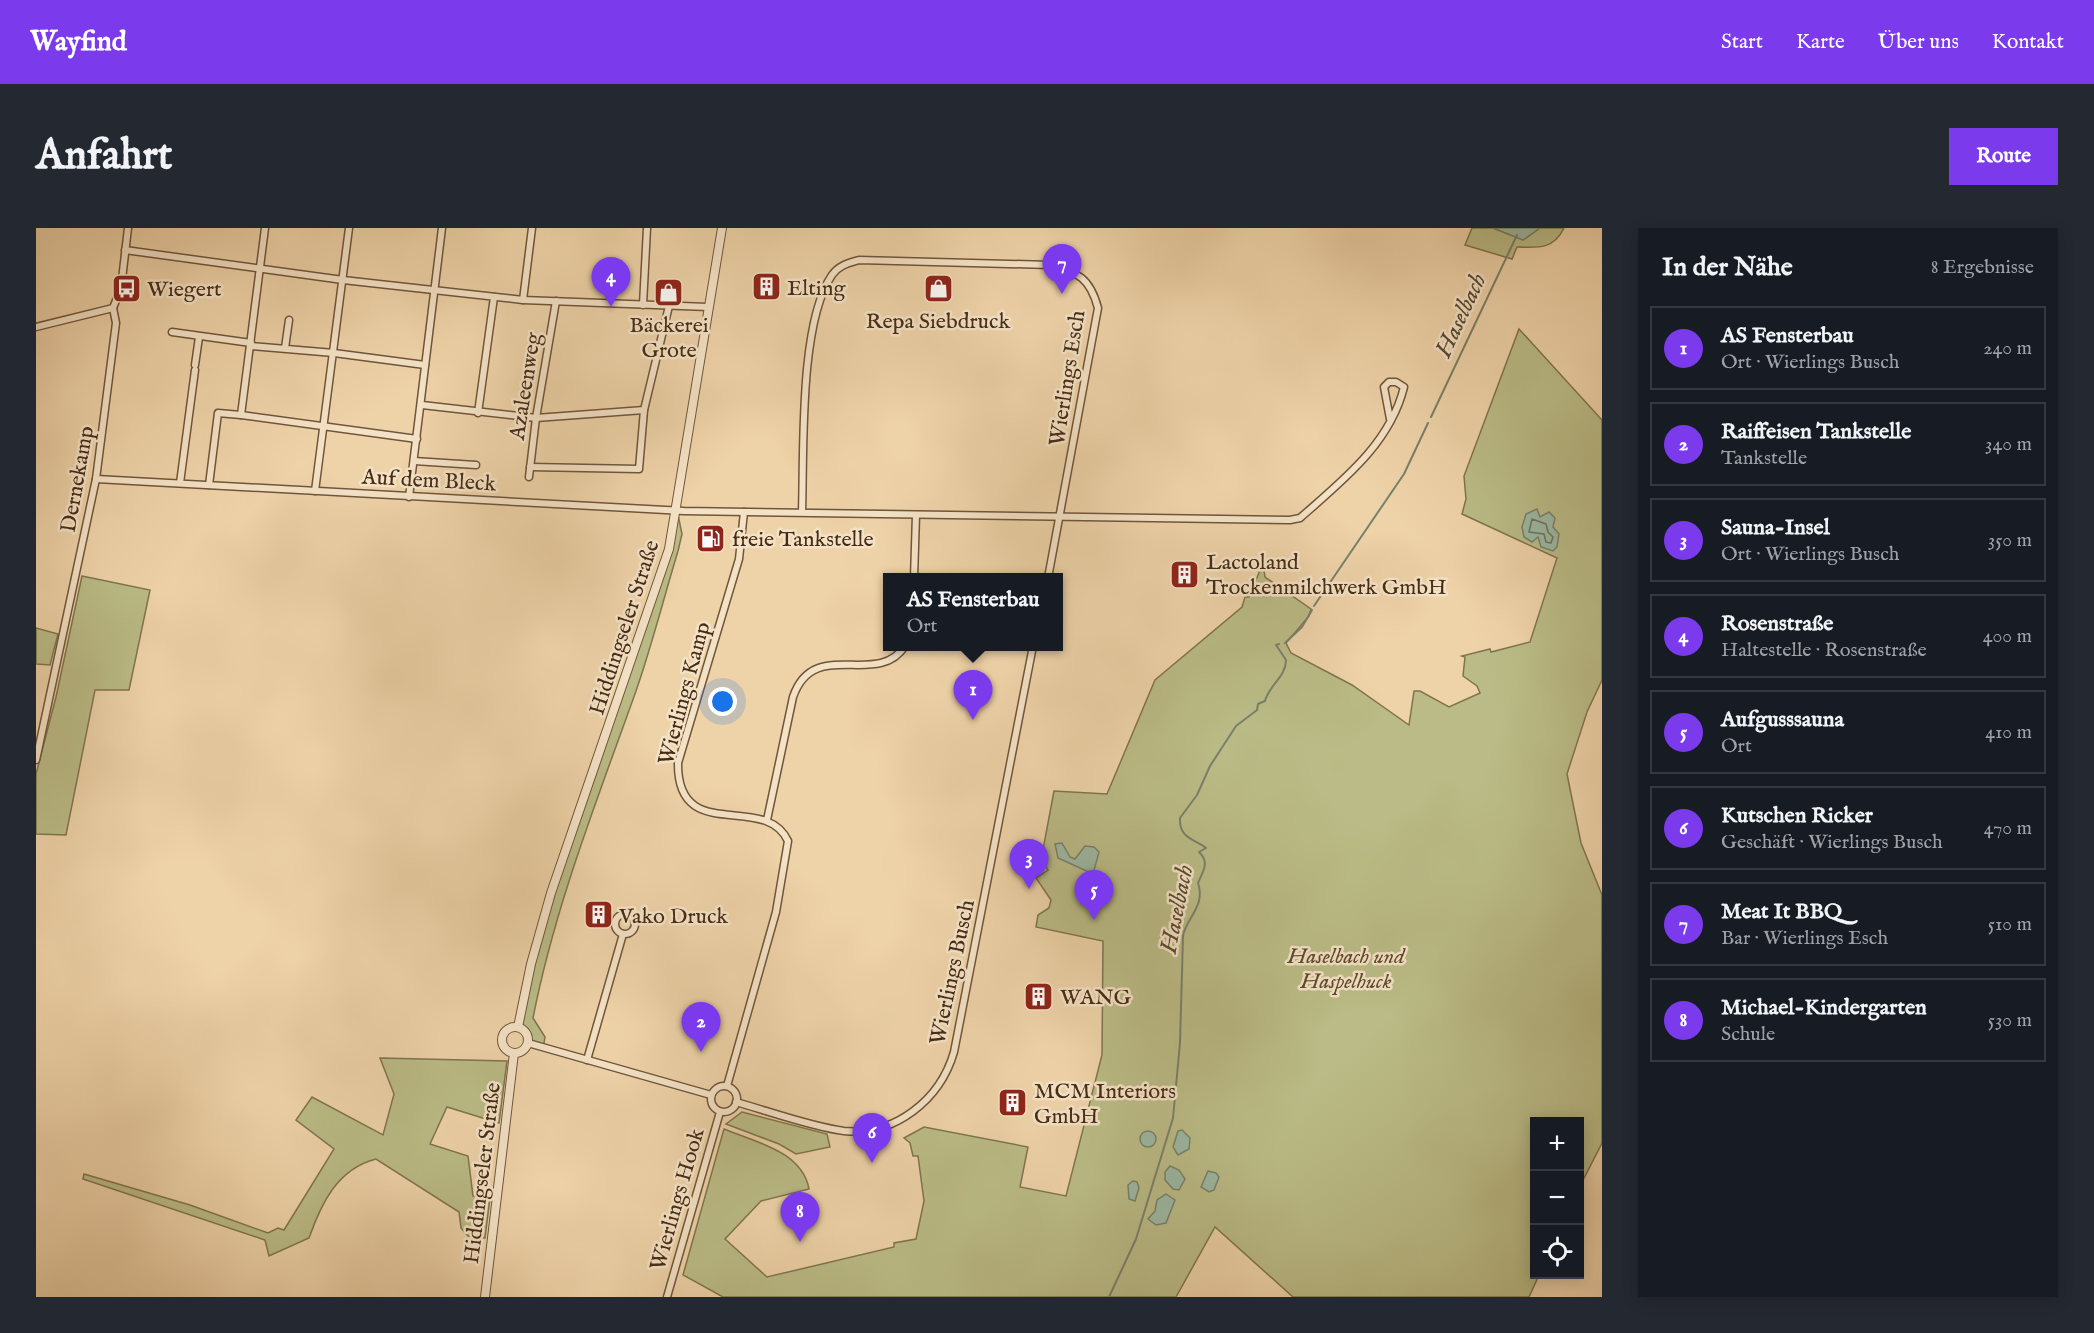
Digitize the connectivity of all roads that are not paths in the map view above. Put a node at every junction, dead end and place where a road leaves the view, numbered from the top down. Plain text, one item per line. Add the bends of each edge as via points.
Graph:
1 (128, 228) edge
2 (265, 228) edge
3 (349, 228) edge
4 (442, 228) edge
5 (532, 228) edge
6 (647, 228) edge
7 (722, 228) edge
8 (125, 250) junction
9 (259, 268) junction
10 (343, 280) junction
11 (434, 290) junction
12 (494, 297) junction
13 (523, 300) junction
14 (556, 301) junction
15 (643, 304) junction
16 (669, 306) junction
17 (708, 307) junction
18 (113, 308) junction
19 (289, 320) dead end
20 (36, 327) edge
21 (172, 332) dead end
22 (199, 337) junction
23 (251, 345) junction
24 (285, 348) junction
25 (334, 353) junction
26 (424, 365) junction
27 (422, 405) junction
28 (644, 410) junction
29 (478, 413) junction
30 (241, 415) junction
31 (536, 418) junction
32 (1390, 419) junction
33 (325, 425) junction
34 (417, 439) junction
35 (414, 461) junction
36 (476, 465) dead end
37 (530, 467) junction
38 (529, 477) dead end
39 (96, 479) junction
40 (180, 483) junction
41 (209, 485) junction
42 (315, 491) junction
43 (409, 497) junction
44 (677, 510) junction
45 (744, 512) junction
46 (802, 512) junction
47 (916, 515) junction
48 (1060, 518) junction
49 (914, 573) edge
50 (1049, 573) edge
51 (900, 651) edge
52 (1033, 651) edge
53 (36, 760) edge
54 (767, 820) junction
55 (622, 934) dead end
56 (518, 1027) junction
57 (528, 1043) junction
58 (514, 1053) junction
59 (587, 1060) junction
60 (727, 1086) junction
61 (711, 1095) junction
62 (736, 1102) junction
63 (720, 1112) junction
64 (485, 1297) edge
65 (667, 1297) edge

1 - 8 street, Dernekamp
2 - 9 street
3 - 10 street
4 - 11 street
5 - 13 street
6 - 15 street
7 - 17 street, Hiddingseler Straße
8 - 9 street
8 - 18 street, Dernekamp via 121,288
9 - 10 street
9 - 23 street
10 - 11 street
10 - 25 street
11 - 12 street
11 - 26 street
12 - 13 street
12 - 29 street
13 - 14 street
14 - 15 street
14 - 31 street, Azaleenweg
15 - 16 street
16 - 17 street
16 - 28 street
17 - 44 street, Hiddingseler Straße
18 - 20 street
18 - 39 street, Dernekamp via 116,323
19 - 24 street
21 - 22 street
22 - 23 street
22 - 40 street
23 - 24 street
23 - 30 street
24 - 25 street
25 - 26 street
25 - 33 street
26 - 27 street
27 - 29 street
27 - 34 street
28 - 31 street
28 - 37 street via 639,469
29 - 31 street
30 - 33 street
30 - 41 street via 218,413
31 - 37 street, Azaleenweg
32 - 32 street via 1404,387 1396,382 1384,387
32 - 48 street via 1367,458 1300,518
33 - 34 street
33 - 42 street
34 - 35 street
35 - 36 street
35 - 43 street
37 - 38 street, Azaleenweg
39 - 40 street, Auf dem Bleck
39 - 53 street, Dernekamp
40 - 41 street, Auf dem Bleck
41 - 42 street, Auf dem Bleck
42 - 43 street, Auf dem Bleck
43 - 44 street, Auf dem Bleck
44 - 45 street
44 - 56 street, Hiddingseler Straße via 665,560 551,893
45 - 46 street
45 - 54 street, Wierlings Kamp via 738,559 678,763 678,781 696,807 709,813
46 - 47 street
46 - 48 street, Wierlings Esch via 806,369 819,304 832,275 843,265 880,260 1050,265 1070,270 1092,288 1098,308 1096,327
47 - 48 street
47 - 49 street
48 - 50 street
51 - 54 street via 891,661 875,665 822,666 799,684
52 - 62 street, Wierlings Busch via 954,1052 940,1085 914,1111 862,1131 842,1131
54 - 60 street via 783,831 788,841 776,912
55 - 59 street
56 - 57 street via 527,1033
56 - 58 street via 505,1031 502,1040 505,1048
57 - 58 street via 523,1051
57 - 59 street
58 - 64 street, Hiddingseler Straße
59 - 61 street
60 - 61 street via 717,1088
60 - 62 street via 734,1091
61 - 63 street via 712,1105
62 - 63 street via 729,1111
63 - 65 street, Wierlings Hook

